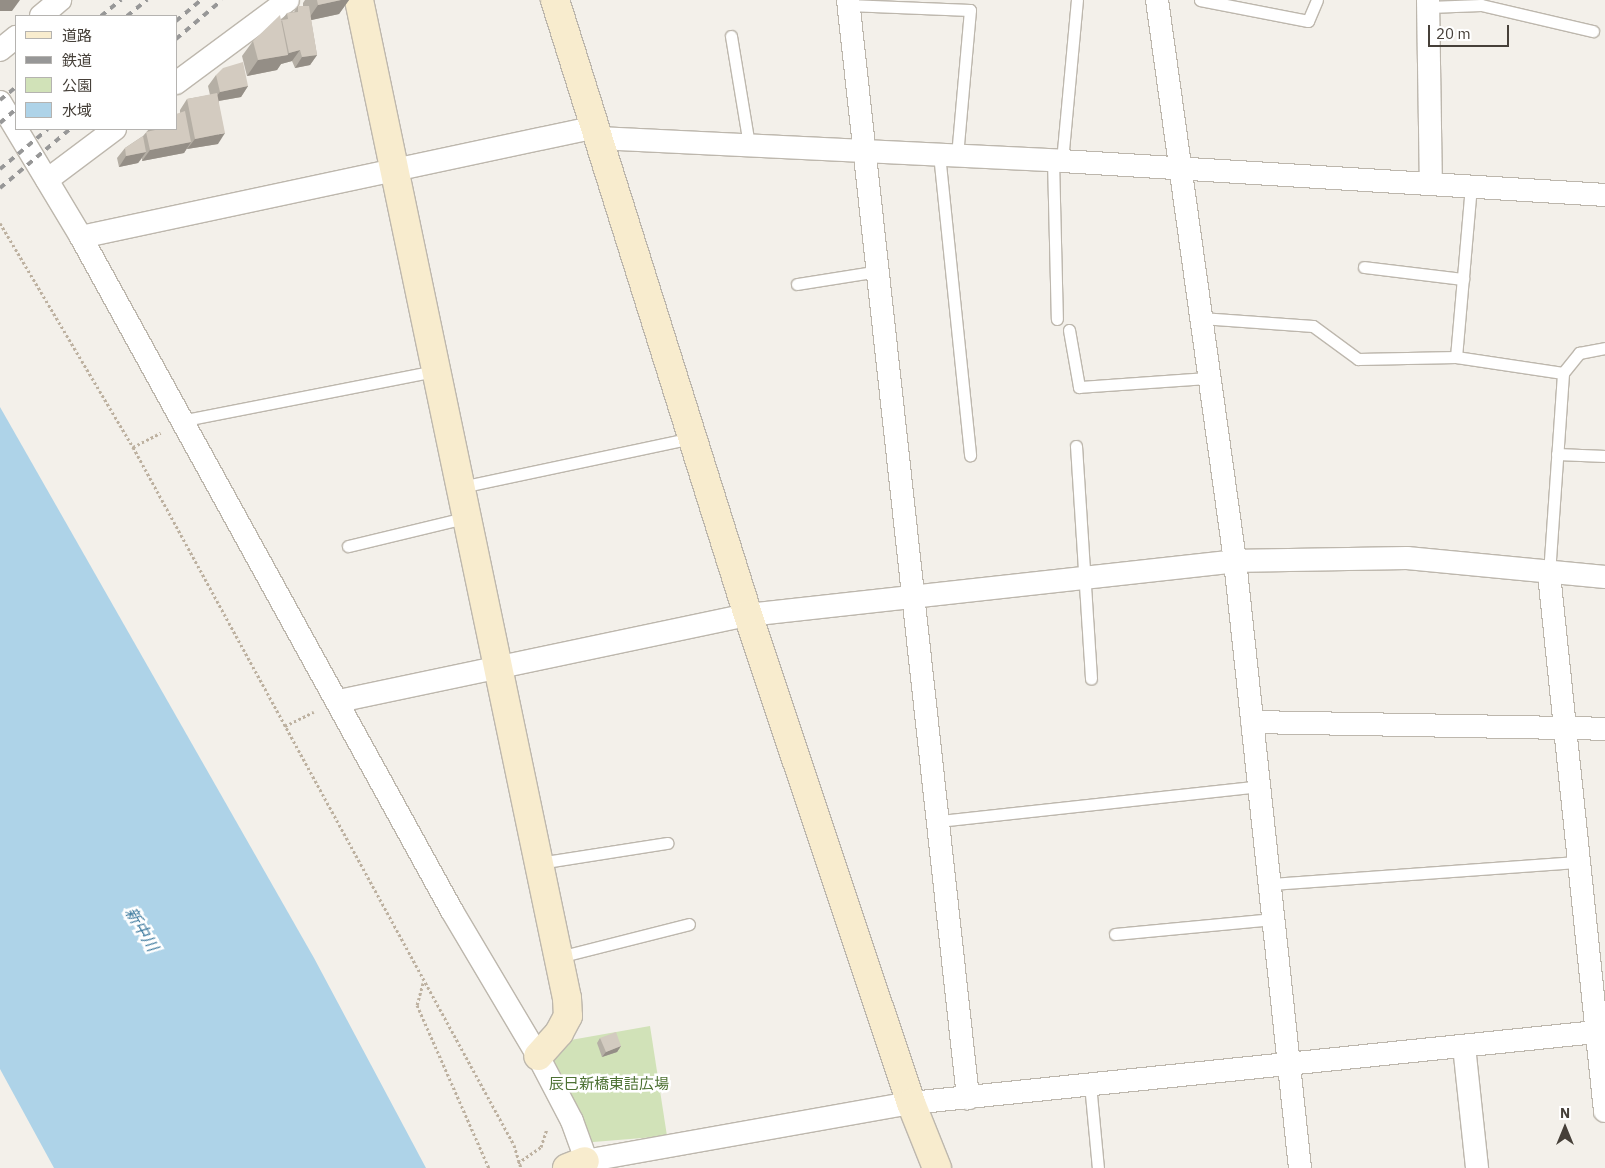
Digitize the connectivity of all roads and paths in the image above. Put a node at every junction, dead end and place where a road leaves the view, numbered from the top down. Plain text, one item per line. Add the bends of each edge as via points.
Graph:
1 (60, 0) edge
2 (288, 0) edge
3 (359, 0) edge
4 (556, 0) edge
5 (1077, 0) edge
6 (1156, 0) edge
7 (1200, 0) edge
8 (1317, 0) edge
9 (848, 2) edge
10 (1429, 4) edge
11 (42, 15) edge
12 (1594, 31) dead end
13 (731, 36) dead end
14 (15, 38) edge
15 (0, 50) edge
16 (178, 82) edge
17 (0, 102) edge
18 (15, 127) edge
19 (17, 130) edge
20 (114, 130) edge
21 (598, 133) junction
22 (749, 144) junction
23 (863, 150) junction
24 (948, 154) junction
25 (1058, 160) junction
26 (1179, 170) junction
27 (395, 172) junction
28 (47, 180) junction
29 (1431, 182) junction
30 (1472, 185) junction
31 (1605, 195) edge
32 (0, 223) edge
33 (81, 237) junction
34 (1364, 267) dead end
35 (879, 271) junction
36 (1463, 279) junction
37 (798, 284) dead end
38 (1201, 318) junction
39 (1057, 319) dead end
40 (1069, 330) dead end
41 (1605, 348) edge
42 (1456, 357) junction
43 (435, 371) junction
44 (1563, 373) junction
45 (1209, 378) junction
46 (185, 420) junction
47 (163, 431) dead end
48 (696, 437) junction
49 (1076, 446) dead end
50 (133, 448) junction
51 (1557, 454) junction
52 (970, 455) dead end
53 (1605, 456) edge
54 (459, 488) junction
55 (465, 518) junction
56 (348, 546) dead end
57 (1235, 561) junction
58 (1549, 574) junction
59 (1605, 577) edge
60 (1087, 578) junction
61 (916, 598) junction
62 (748, 615) junction
63 (496, 666) junction
64 (1091, 679) dead end
65 (339, 700) junction
66 (317, 710) dead end
67 (1252, 722) junction
68 (285, 726) junction
69 (1564, 726) junction
70 (1605, 729) edge
71 (1259, 786) junction
72 (939, 820) junction
73 (667, 842) dead end
74 (1578, 862) junction
75 (538, 863) junction
76 (1270, 884) junction
77 (1273, 918) junction
78 (689, 924) dead end
79 (1115, 934) dead end
80 (557, 958) junction
81 (423, 983) junction
82 (1600, 1032) edge
83 (1464, 1046) junction
84 (538, 1056) junction
85 (1288, 1062) junction
86 (1090, 1084) junction
87 (968, 1098) junction
88 (911, 1103) junction
89 (1605, 1111) edge
90 (548, 1122) dead end
91 (518, 1163) junction
92 (580, 1166) edge
93 (489, 1168) edge
94 (521, 1168) edge
95 (938, 1168) edge
96 (1098, 1168) edge
97 (1300, 1168) edge
98 (1477, 1168) edge

1 - 11 street
2 - 16 street
3 - 27 street
4 - 21 street
5 - 25 lane
6 - 26 street
7 - 8 lane via 1308,21
9 - 23 street
9 - 24 lane via 970,10
10 - 12 lane via 1481,5
10 - 29 street
13 - 22 lane
14 - 15 street
17 - 18 street
19 - 28 street
20 - 28 street
21 - 22 street
21 - 27 street
21 - 48 street
22 - 23 street
23 - 24 street
23 - 35 street
24 - 25 street
24 - 52 lane
25 - 26 street
25 - 39 lane
26 - 29 street
26 - 38 street
27 - 33 street
27 - 43 street
28 - 33 street
29 - 30 street
30 - 31 street
30 - 36 lane
32 - 50 path
33 - 46 street
34 - 36 lane
35 - 37 lane
35 - 61 street
36 - 42 lane
38 - 42 lane via 1313,326 1358,359
38 - 45 street
40 - 45 lane via 1078,387
41 - 44 lane via 1579,353
42 - 44 lane
43 - 46 lane
43 - 54 street
44 - 51 lane
45 - 57 street
46 - 65 street
47 - 50 path
48 - 54 lane
48 - 62 street
49 - 60 lane
50 - 68 path
51 - 53 lane
51 - 58 lane
54 - 55 street
55 - 56 lane
55 - 63 street
57 - 58 street via 1407,558
57 - 60 street
57 - 67 street
58 - 59 street
58 - 69 street
60 - 61 street
60 - 64 lane
61 - 62 street
61 - 72 street
62 - 63 street
62 - 88 street
63 - 65 street
63 - 75 street
65 - 84 street via 452,911
66 - 68 path
67 - 69 street
67 - 71 street
68 - 81 path
69 - 70 street
69 - 74 street
71 - 72 lane
71 - 76 street
72 - 87 street
73 - 75 lane
74 - 76 lane
74 - 82 street
75 - 80 street
76 - 77 street
77 - 79 lane
77 - 85 street
78 - 80 lane
80 - 84 street via 568,1016
81 - 91 path via 514,1146
81 - 93 path via 417,1005
82 - 83 street
82 - 89 street
83 - 85 street
83 - 98 street
84 - 92 street via 572,1121
85 - 86 street
85 - 97 street
86 - 87 street
86 - 96 lane
87 - 88 street
88 - 92 street
88 - 95 street
90 - 91 path via 541,1147
91 - 94 path

